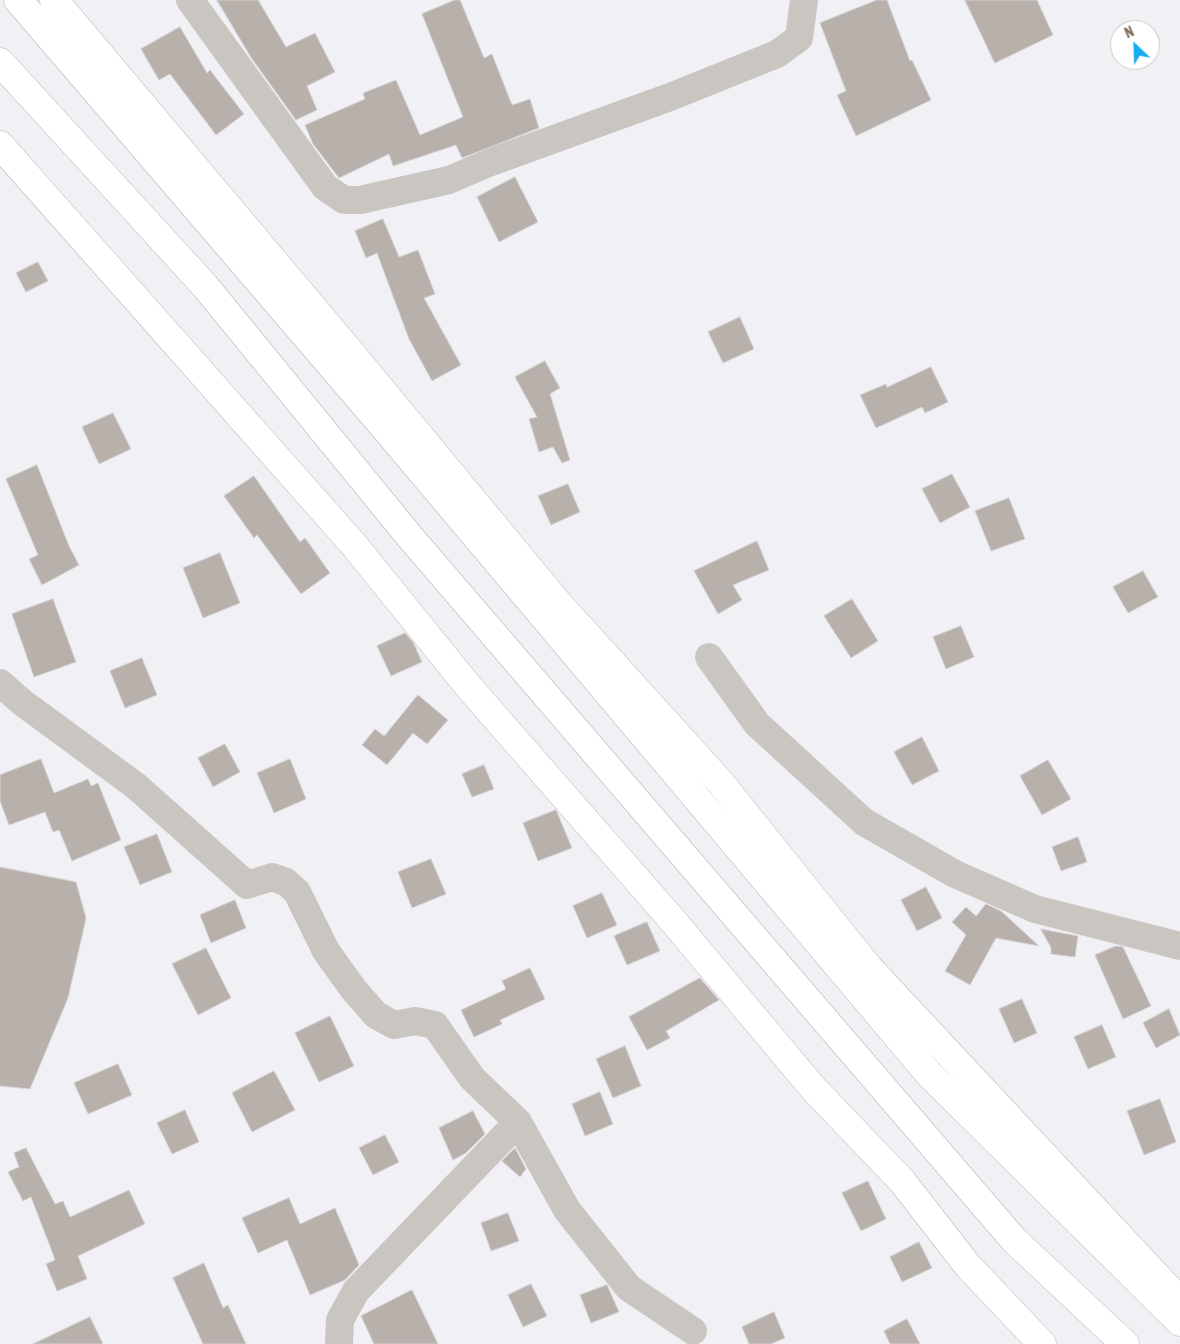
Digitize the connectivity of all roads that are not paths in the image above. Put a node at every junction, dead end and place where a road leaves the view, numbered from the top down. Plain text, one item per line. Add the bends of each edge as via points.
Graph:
1 (18, 0) edge
2 (54, 0) edge
3 (190, 0) edge
4 (804, 0) edge
5 (0, 62) edge
6 (0, 146) edge
7 (708, 657) dead end
8 (0, 683) edge
9 (1180, 946) edge
10 (518, 1122) junction
11 (1180, 1301) edge
12 (1180, 1322) edge
13 (694, 1331) dead end
14 (339, 1344) edge
15 (1042, 1344) edge
16 (1124, 1344) edge

1 - 12 main road via 384,426 928,1074
2 - 11 main road via 557,602 720,782 869,968
3 - 4 street via 325,187 344,200 360,200 449,180 777,54 799,38
5 - 16 main road via 205,286 410,536 1014,1240
6 - 15 main road via 354,544 468,686 674,922 813,1088 902,1181 968,1266
7 - 9 street via 757,724 864,822 955,874 1035,910
8 - 10 street via 136,786 246,885 272,877 286,882 297,892 326,951 376,1015 394,1024 415,1021 435,1025 472,1078
10 - 13 street via 567,1210 629,1288
10 - 14 street via 356,1291 340,1320

